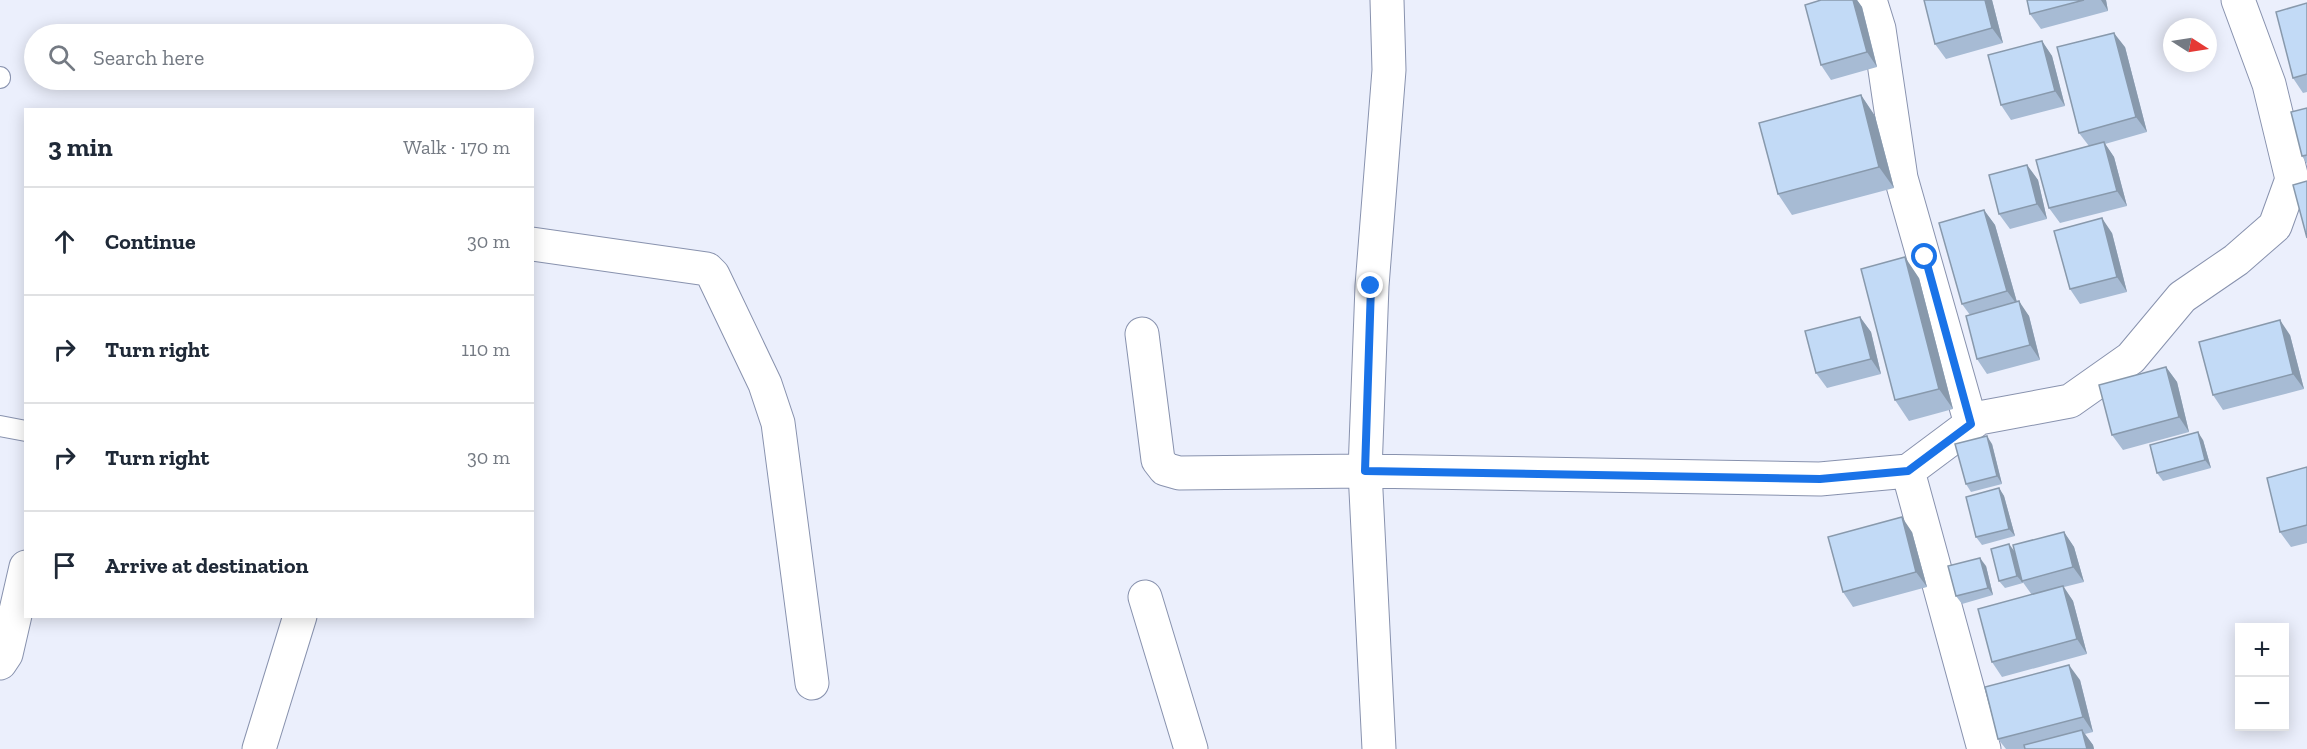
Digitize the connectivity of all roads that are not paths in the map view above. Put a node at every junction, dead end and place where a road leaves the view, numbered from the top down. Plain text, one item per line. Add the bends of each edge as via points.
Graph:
1 (1387, 0) edge
2 (1870, 0) edge
3 (2238, 0) edge
4 (534, 244) edge
5 (1142, 334) dead end
6 (1971, 424) junction
7 (0, 426) edge
8 (24, 431) edge
9 (1365, 471) junction
10 (1908, 471) junction
11 (24, 576) edge
12 (1145, 597) dead end
13 (299, 618) edge
14 (0, 663) edge
15 (812, 683) dead end
16 (259, 749) edge
17 (1191, 749) edge
18 (1379, 749) edge
19 (1984, 749) edge

1 - 9 street via 1389,69 1371,286
2 - 6 street via 1879,29 1901,178
3 - 6 street via 2269,84 2292,179 2275,226 2236,260 2182,297 2131,358 2070,401 1979,418
4 - 15 street via 707,269 713,275 765,384 778,423
5 - 9 street via 1158,460 1166,469 1179,473
6 - 10 street
7 - 8 lane
9 - 10 street via 1820,479
9 - 18 street
10 - 19 street
11 - 14 street via 6,654
12 - 17 street
13 - 16 street

